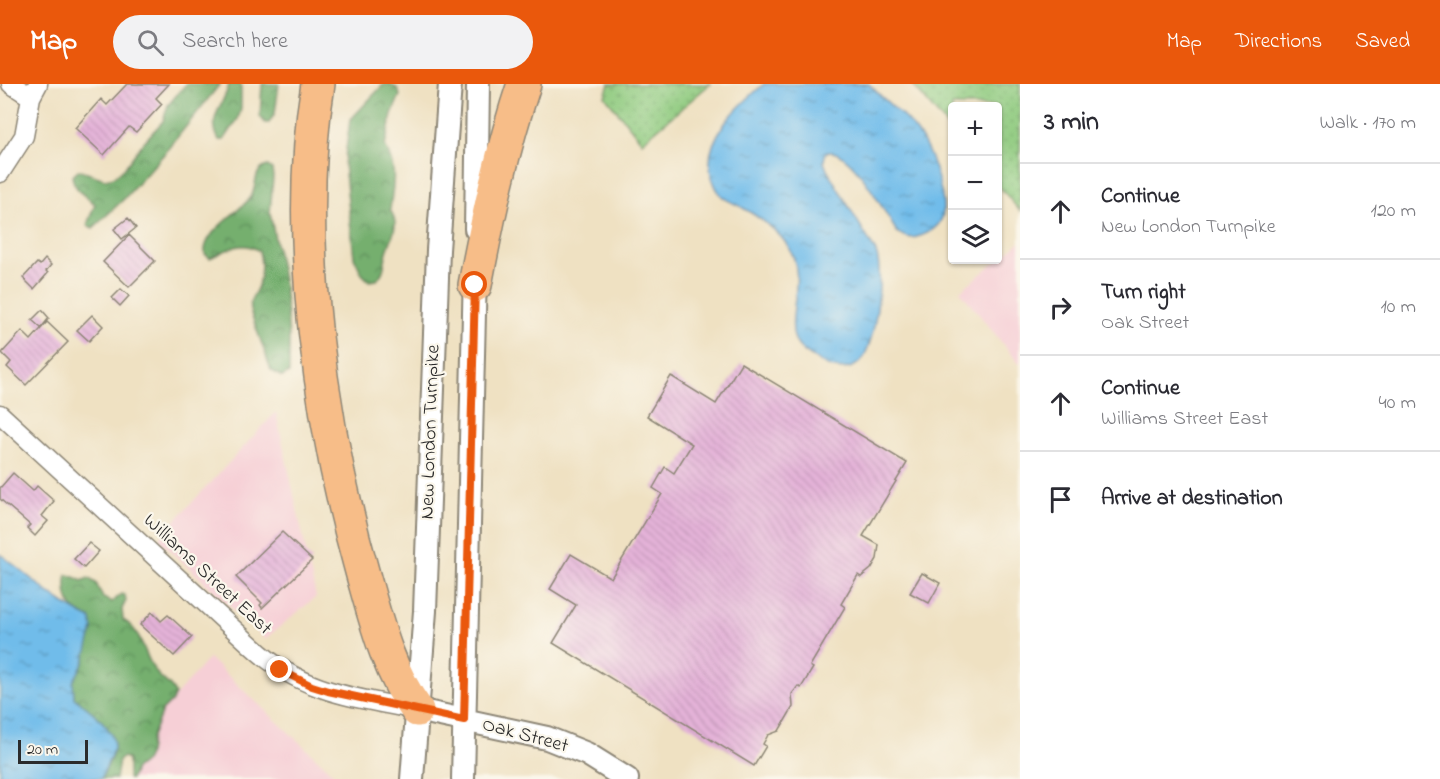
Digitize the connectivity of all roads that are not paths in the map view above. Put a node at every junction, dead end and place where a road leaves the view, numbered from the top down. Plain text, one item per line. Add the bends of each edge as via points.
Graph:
1 (11, 84) edge
2 (318, 84) edge
3 (450, 84) edge
4 (478, 84) edge
5 (524, 84) edge
6 (35, 91) edge
7 (0, 173) edge
8 (475, 285) junction
9 (0, 414) edge
10 (417, 710) junction
11 (464, 720) junction
12 (412, 779) edge
13 (463, 779) edge
14 (627, 779) edge

1 - 6 street
2 - 10 highway via 312,134 310,239 326,410 347,518 374,615 407,696
3 - 10 street, New London Turnpike via 438,250 426,598
4 - 8 street, New London Turnpike
5 - 8 highway via 501,163
6 - 7 street via 24,136
8 - 11 street, New London Turnpike
9 - 10 street, Williams Street East via 280,670 328,691
10 - 11 street, Oak Street
10 - 12 street, New London Turnpike
11 - 13 street, New London Turnpike
11 - 14 street, Oak Street via 567,745

